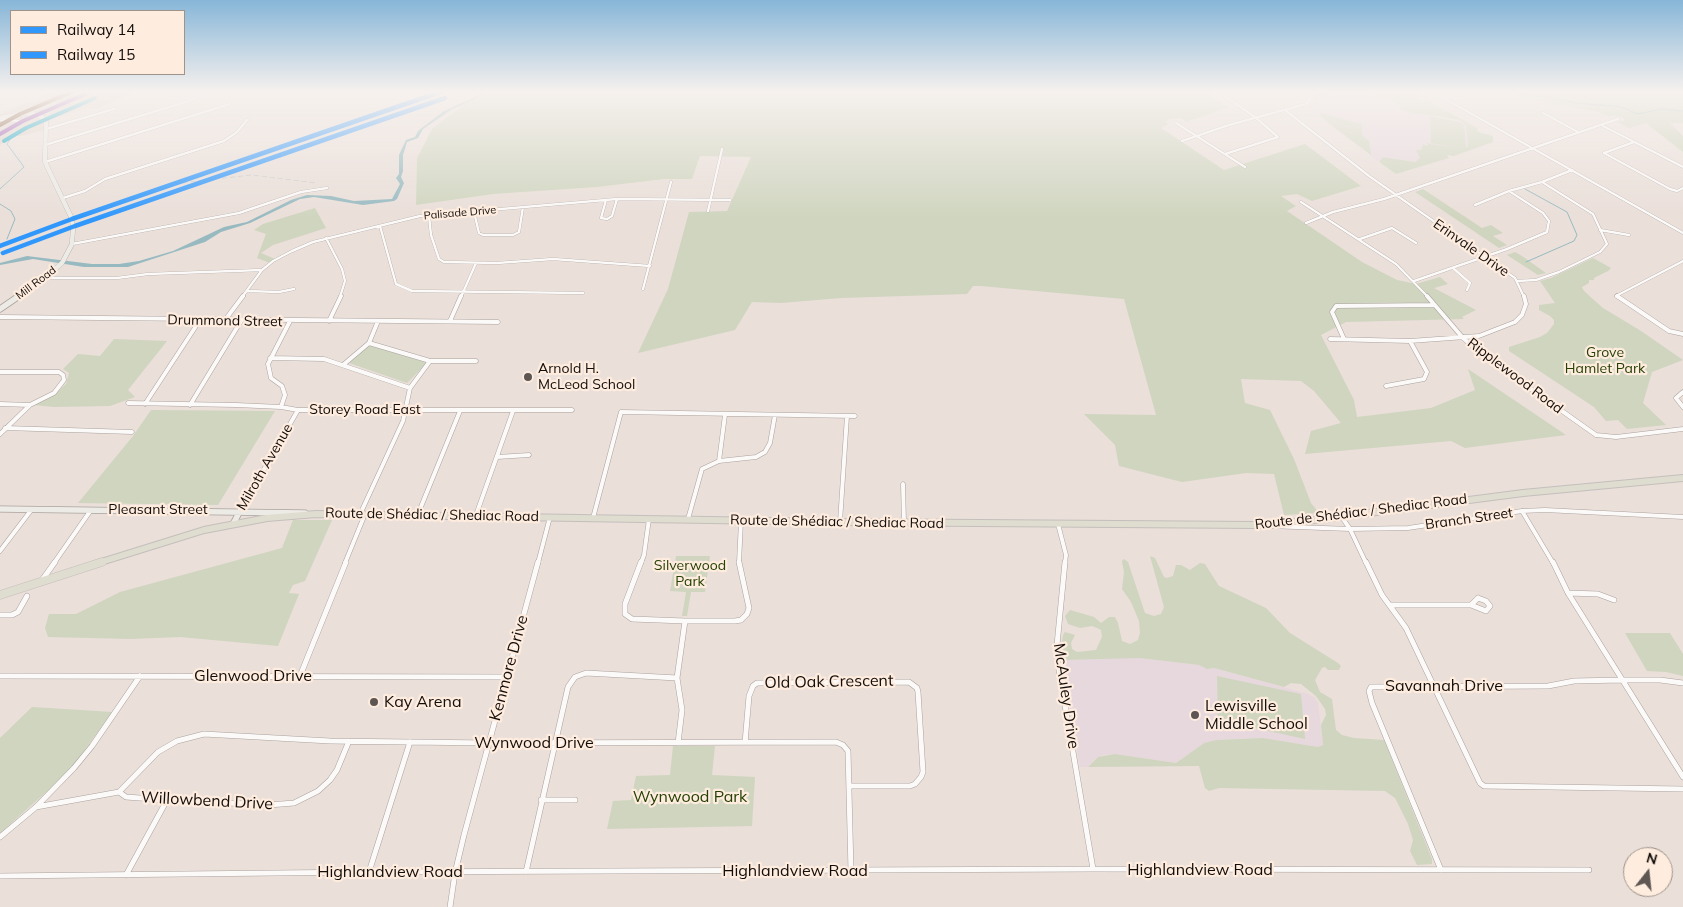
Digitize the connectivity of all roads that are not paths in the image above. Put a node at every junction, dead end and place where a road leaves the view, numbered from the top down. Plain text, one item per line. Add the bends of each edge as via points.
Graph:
1 (46, 133) edge
2 (82, 133) edge
3 (136, 133) edge
4 (235, 133) edge
5 (1193, 133) edge
6 (1206, 133) edge
7 (1275, 133) edge
8 (1315, 133) edge
9 (1508, 133) edge
10 (1574, 133) edge
11 (1617, 133) edge
12 (1197, 136) junction
13 (1182, 142) dead end
14 (1634, 142) junction
15 (45, 145) junction
16 (1533, 147) junction
17 (722, 150) dead end
18 (1226, 154) junction
19 (45, 162) junction
20 (1245, 167) dead end
21 (1683, 167) edge
22 (1572, 170) junction
23 (671, 182) dead end
24 (1542, 182) junction
25 (326, 188) dead end
26 (1683, 188) edge
27 (1509, 192) junction
28 (1397, 195) junction
29 (62, 198) junction
30 (617, 199) junction
31 (668, 199) junction
32 (606, 200) junction
33 (710, 200) junction
34 (730, 200) dead end
35 (1301, 202) dead end
36 (1475, 205) dead end
37 (523, 207) junction
38 (708, 211) dead end
39 (474, 212) junction
40 (429, 216) junction
41 (1322, 216) junction
42 (1306, 223) dead end
43 (380, 226) junction
44 (1600, 230) junction
45 (1683, 232) edge
46 (1629, 234) dead end
47 (326, 238) junction
48 (1360, 239) junction
49 (1416, 242) dead end
50 (72, 244) junction
51 (1486, 256) junction
52 (1683, 261) edge
53 (476, 263) junction
54 (650, 266) junction
55 (1453, 268) junction
56 (262, 270) junction
57 (45, 278) junction
58 (1414, 281) junction
59 (1518, 281) junction
60 (294, 289) dead end
61 (643, 289) dead end
62 (1467, 290) dead end
63 (246, 291) junction
64 (463, 292) junction
65 (583, 293) dead end
66 (1435, 305) junction
67 (0, 309) edge
68 (0, 317) edge
69 (200, 320) junction
70 (225, 320) junction
71 (241, 321) junction
72 (290, 321) junction
73 (329, 321) junction
74 (378, 321) junction
75 (450, 321) junction
76 (498, 322) dead end
77 (1683, 334) edge
78 (1463, 338) junction
79 (1330, 339) dead end
80 (1344, 339) junction
81 (1410, 341) junction
82 (369, 342) junction
83 (270, 358) junction
84 (430, 361) junction
85 (476, 362) dead end
86 (343, 365) junction
87 (0, 372) edge
88 (1386, 386) dead end
89 (410, 388) junction
90 (1683, 392) edge
91 (0, 404) edge
92 (128, 404) dead end
93 (145, 404) junction
94 (30, 405) junction
95 (190, 405) junction
96 (281, 407) junction
97 (1683, 407) edge
98 (298, 410) junction
99 (572, 410) dead end
100 (404, 411) junction
101 (460, 411) junction
102 (513, 411) junction
103 (725, 415) junction
104 (775, 415) junction
105 (848, 416) junction
106 (855, 416) dead end
107 (5, 428) junction
108 (1683, 429) edge
109 (132, 432) dead end
110 (0, 434) edge
111 (529, 455) dead end
112 (497, 457) junction
113 (719, 461) junction
114 (1683, 478) edge
115 (903, 484) dead end
116 (0, 509) edge
117 (32, 509) junction
118 (91, 510) junction
119 (240, 510) junction
120 (1522, 511) junction
121 (316, 514) junction
122 (363, 514) junction
123 (418, 514) junction
124 (476, 515) junction
125 (550, 516) junction
126 (1341, 516) junction
127 (1683, 517) edge
128 (593, 518) junction
129 (649, 519) junction
130 (688, 520) junction
131 (741, 521) junction
132 (840, 522) junction
133 (904, 523) junction
134 (1058, 523) junction
135 (233, 524) junction
136 (1255, 525) junction
137 (1350, 529) junction
138 (0, 551) edge
139 (40, 582) junction
140 (1568, 593) junction
141 (0, 595) edge
142 (27, 596) dead end
143 (1614, 600) dead end
144 (1390, 605) junction
145 (1471, 605) dead end
146 (0, 615) edge
147 (685, 621) junction
148 (0, 676) edge
149 (140, 676) junction
150 (300, 676) junction
151 (506, 677) junction
152 (677, 678) junction
153 (1622, 680) junction
154 (1683, 683) edge
155 (1434, 686) junction
156 (349, 741) junction
157 (410, 742) junction
158 (489, 743) junction
159 (555, 743) junction
160 (678, 743) junction
161 (745, 743) junction
162 (1683, 777) edge
163 (850, 786) junction
164 (1683, 789) edge
165 (118, 792) junction
166 (167, 800) junction
167 (542, 800) junction
168 (574, 800) dead end
169 (36, 807) junction
170 (0, 837) edge
171 (1094, 870) junction
172 (1441, 870) junction
173 (1590, 870) dead end
174 (851, 871) junction
175 (369, 872) junction
176 (526, 872) junction
177 (454, 873) junction
178 (126, 875) junction
179 (0, 876) edge
180 (450, 907) edge

1 - 15 street, Mill Road
2 - 15 street
3 - 19 street
4 - 29 street via 224,141 105,180
5 - 12 street
6 - 12 street
7 - 18 street via 1277,138
8 - 28 street, Erinvale Drive
9 - 16 street
10 - 16 street
11 - 14 street
12 - 13 street
12 - 18 street
14 - 21 street
14 - 26 street via 1604,153 1670,189 1677,191
15 - 19 street, Mill Road
16 - 22 street
16 - 28 street
17 - 33 street
18 - 20 street
19 - 29 street, Mill Road
22 - 24 street
22 - 45 street
23 - 31 street
24 - 27 street
24 - 44 street via 1590,211
25 - 50 street via 301,192 239,213
27 - 36 street
27 - 51 street via 1543,213 1549,227 1539,236
28 - 41 street
28 - 51 street, Erinvale Drive
29 - 50 street, Mill Road via 73,222
30 - 31 street, Palisade Drive
30 - 32 street, Palisade Drive
30 - 32 street via 612,216 607,219 601,218
31 - 33 street, Palisade Drive
31 - 54 street
32 - 37 street, Palisade Drive
33 - 34 street, Palisade Drive
33 - 38 street
35 - 41 street, Ripplewood Road
37 - 39 street, Palisade Drive
37 - 39 street via 519,232 513,235 479,233
39 - 40 street, Palisade Drive
40 - 43 street, Palisade Drive
40 - 53 street via 439,259
41 - 42 street
41 - 48 street, Ripplewood Road
43 - 47 street, Palisade Drive
43 - 64 street via 396,284 412,291
44 - 46 street
44 - 59 street via 1607,244 1600,252 1548,276
47 - 56 street, Palisade Drive via 292,251
47 - 73 street via 345,282
48 - 49 street via 1392,228
48 - 58 street, Ripplewood Road
50 - 57 street, Mill Road via 67,257
51 - 55 street
51 - 59 street, Erinvale Drive
52 - 77 street via 1616,296 1669,331
53 - 54 street via 553,258
53 - 64 street
54 - 61 street
55 - 58 street
55 - 62 street via 1470,283
56 - 57 street via 117,278
56 - 63 street, Palisade Drive
57 - 67 street, Mill Road
58 - 66 street, Ripplewood Road
59 - 78 street, Erinvale Drive via 1526,304 1522,315 1515,322 1487,334
60 - 63 street
63 - 70 street, Palisade Drive
64 - 65 street
64 - 75 street
66 - 78 street, Ripplewood Road
66 - 80 street via 1336,306 1332,312
68 - 69 street, Drummond Street
69 - 70 street, Drummond Street
69 - 93 street
70 - 71 street, Drummond Street
71 - 72 street, Drummond Street
71 - 95 street
72 - 73 street, Drummond Street
72 - 83 street
73 - 74 street, Drummond Street
74 - 75 street, Drummond Street
74 - 82 street
75 - 76 street, Drummond Street
78 - 81 street, Erinvale Drive
78 - 108 street, Ripplewood Road via 1596,435 1616,437
79 - 80 street, Erinvale Drive
80 - 81 street, Erinvale Drive
81 - 88 street via 1427,372 1424,379
82 - 84 street
82 - 86 street
83 - 86 street via 324,359
83 - 96 street via 268,371 271,378 282,386 285,395
84 - 85 street
84 - 89 street
86 - 89 street
87 - 94 street via 59,372 63,375 64,380 54,393
89 - 100 street
90 - 97 street via 1676,398
91 - 94 street
92 - 93 street, Storey Road East
93 - 95 street, Storey Road East
94 - 107 street
95 - 96 street, Storey Road East
96 - 98 street, Storey Road East
98 - 100 street, Storey Road East
98 - 119 street, Milroth Avenue
99 - 102 street, Storey Road East
100 - 101 street, Storey Road East
100 - 122 street via 403,421
101 - 102 street, Storey Road East
101 - 123 street
102 - 112 street
103 - 104 street
103 - 113 street
103 - 128 street via 621,412
104 - 105 street
104 - 113 street via 765,452
105 - 106 street
105 - 132 street
107 - 109 street
107 - 110 street
111 - 112 street
112 - 124 street
113 - 130 street via 700,473
114 - 126 main road, Route de Shédiac / Shediac Road via 1524,493
115 - 133 street
116 - 117 street, Pleasant Street
117 - 118 street, Pleasant Street
117 - 138 street
118 - 119 street, Pleasant Street
118 - 139 street
119 - 121 street, Pleasant Street
119 - 135 street, Milroth Avenue
120 - 127 street, Branch Street
120 - 137 street, Branch Street via 1433,526
120 - 140 street
121 - 122 main road, Route de Shédiac / Shediac Road
121 - 135 main road, Route de Shédiac / Shediac Road
122 - 123 main road, Route de Shédiac / Shediac Road
122 - 150 street
123 - 124 main road, Route de Shédiac / Shediac Road
124 - 125 main road, Route de Shédiac / Shediac Road
125 - 128 main road, Route de Shédiac / Shediac Road
125 - 151 street, Kenmore Drive
126 - 136 main road, Route de Shédiac / Shediac Road
126 - 137 street
128 - 129 main road, Route de Shédiac / Shediac Road
129 - 130 main road, Route de Shédiac / Shediac Road
129 - 147 street via 644,556 624,614 632,618
130 - 131 main road, Route de Shédiac / Shediac Road
131 - 132 main road, Route de Shédiac / Shediac Road
131 - 147 street via 738,558 747,614 735,621
132 - 133 main road, Route de Shédiac / Shediac Road
133 - 134 main road, Route de Shédiac / Shediac Road
134 - 136 main road, Route de Shédiac / Shediac Road
134 - 171 street, McAuley Drive via 1066,555 1058,664
135 - 139 main road, Route de Shédiac / Shediac Road via 175,538
136 - 137 street, Branch Street
137 - 144 street
139 - 141 main road, Route de Shédiac / Shediac Road
140 - 143 street via 1598,594
140 - 153 street
142 - 146 street via 18,612
144 - 145 street
144 - 155 street via 1406,628
147 - 152 street
148 - 149 street, Glenwood Drive
149 - 150 street, Glenwood Drive
149 - 169 street via 92,746
150 - 151 street, Glenwood Drive
151 - 158 street, Kenmore Drive
152 - 159 street via 586,673 575,677 568,687
152 - 160 street via 682,710
153 - 154 street, Savannah Drive
153 - 155 street, Savannah Drive via 1574,681 1548,686
153 - 162 street
155 - 164 street via 1484,786
155 - 172 street, Savannah Drive via 1374,686 1369,691
156 - 157 street, Wynwood Drive
156 - 165 street, Wynwood Drive via 204,734 177,741 158,752
156 - 166 street, Willowbend Drive via 330,780 318,791 294,803 269,805
157 - 158 street, Wynwood Drive
157 - 175 street
158 - 159 street, Wynwood Drive
158 - 177 street, Kenmore Drive
159 - 160 street, Wynwood Drive
159 - 167 street
160 - 161 street, Wynwood Drive
161 - 163 street, Wynwood Drive via 836,742 848,751
161 - 163 street, Old Oak Crescent via 749,696 757,683 910,682 918,692 921,777 910,786
163 - 174 street, Wynwood Drive
165 - 166 street, Willowbend Drive via 126,797
165 - 169 street, Willowbend Drive
166 - 178 street
167 - 168 street
167 - 176 street
169 - 170 street
171 - 172 street, Highlandview Road
171 - 174 street, Highlandview Road
172 - 173 street, Highlandview Road
174 - 176 street, Highlandview Road
175 - 177 street, Highlandview Road
175 - 178 street, Highlandview Road
176 - 177 street, Highlandview Road
177 - 180 street, Kenmore Drive
178 - 179 street, Highlandview Road

